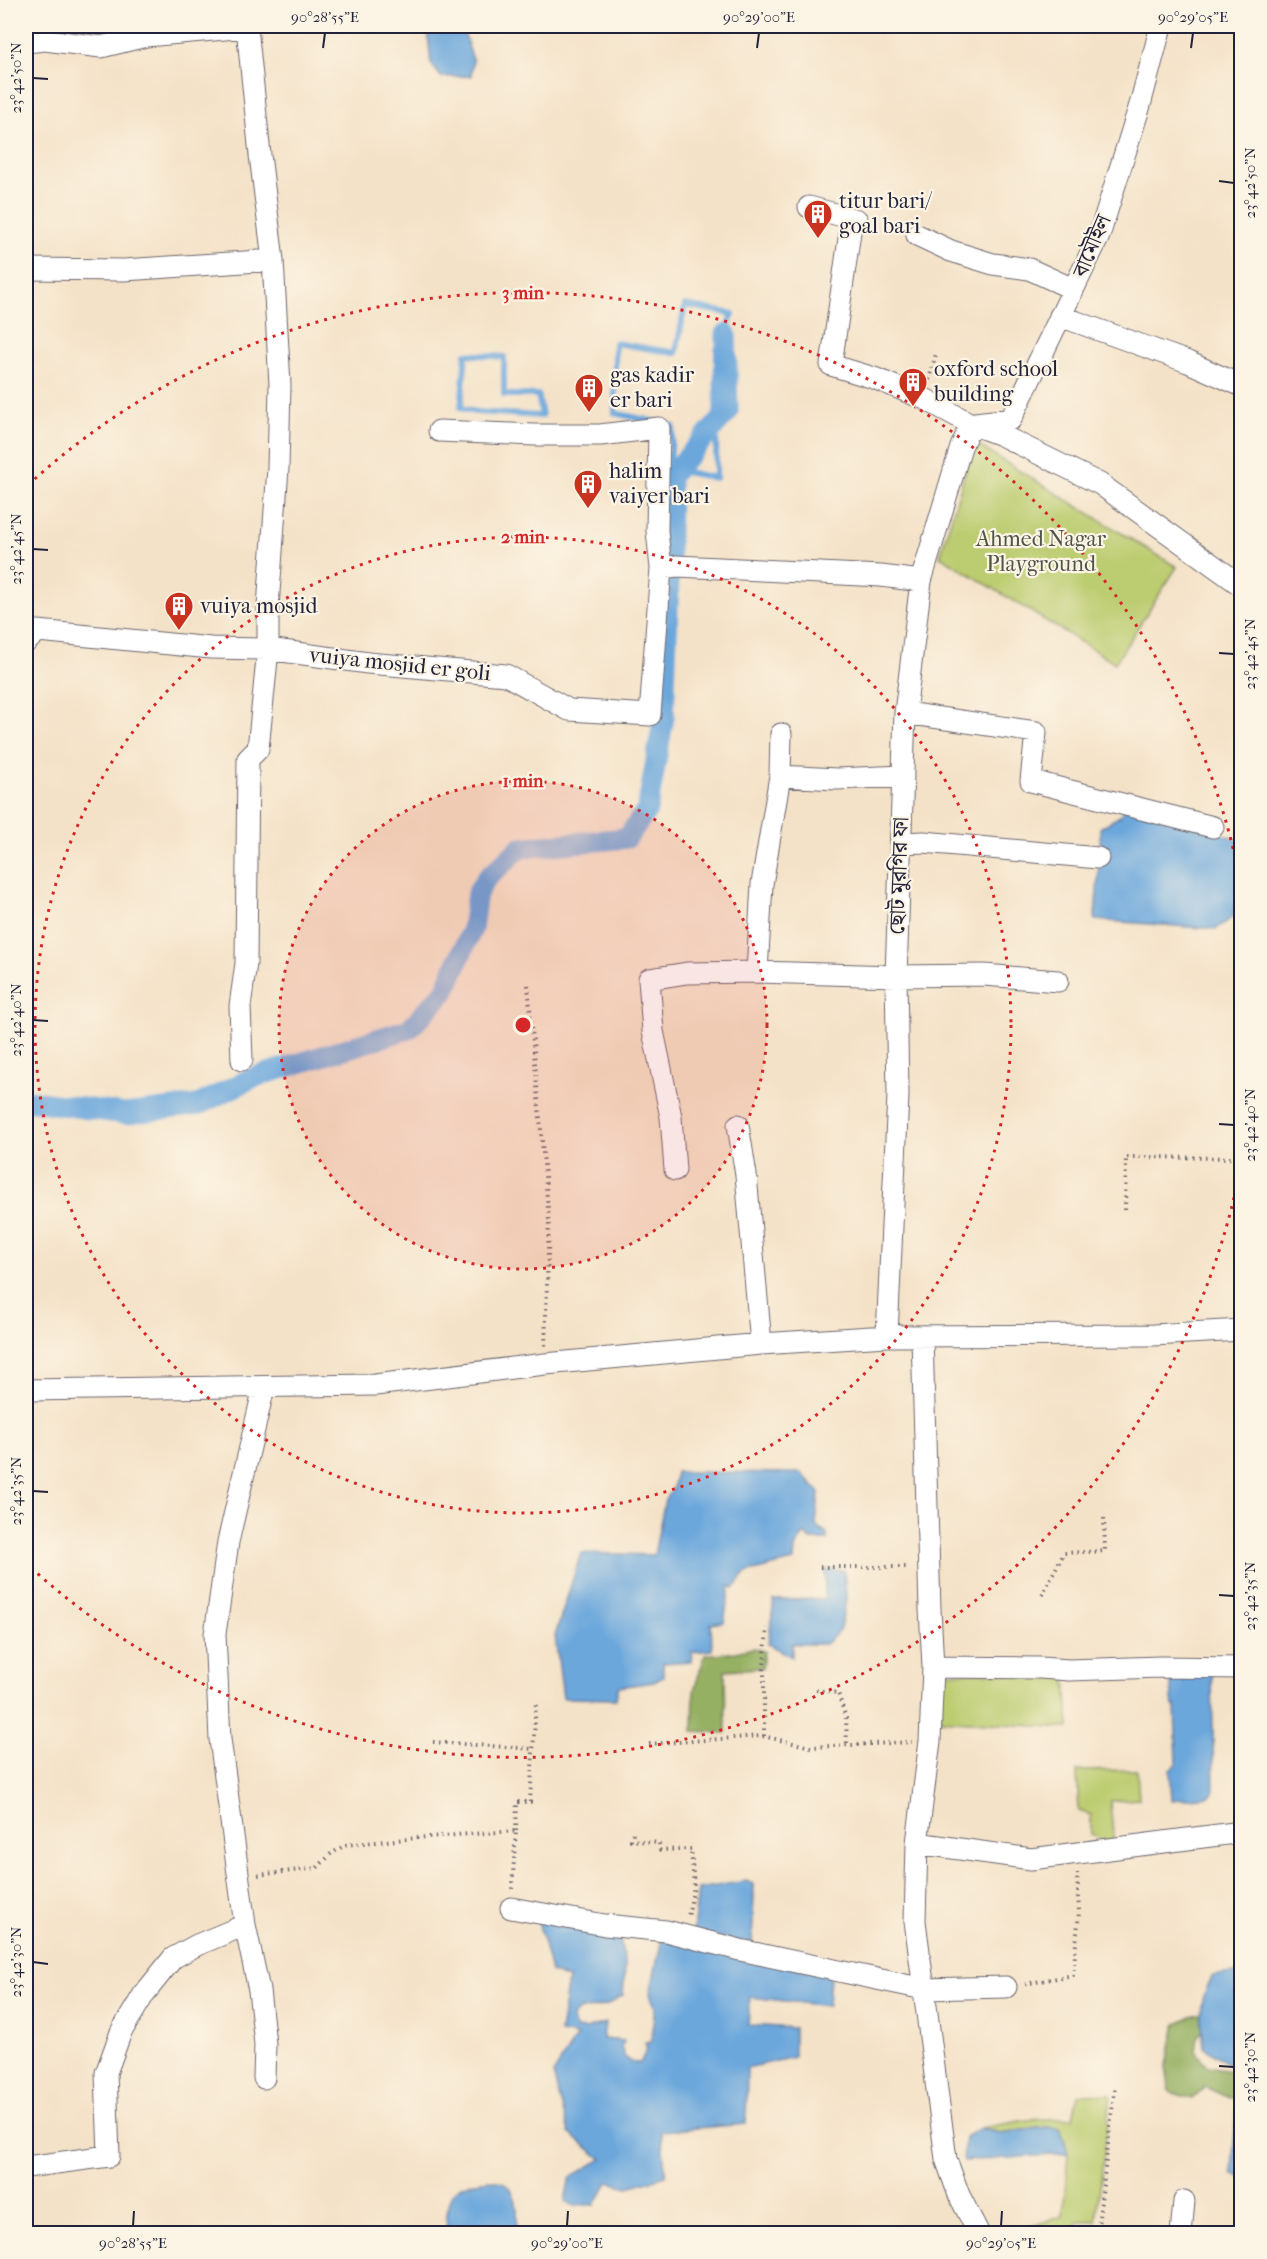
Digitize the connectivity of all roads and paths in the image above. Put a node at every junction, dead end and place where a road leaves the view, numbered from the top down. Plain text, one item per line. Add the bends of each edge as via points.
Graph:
1 (1161, 26) edge
2 (26, 42) edge
3 (810, 207) dead end
4 (917, 235) dead end
5 (273, 260) junction
6 (26, 269) edge
7 (1073, 289) junction
8 (1060, 316) junction
9 (936, 354) dead end
10 (1242, 386) edge
11 (925, 399) junction
12 (971, 424) junction
13 (439, 431) dead end
14 (661, 568) junction
15 (921, 581) junction
16 (1242, 586) edge
17 (26, 642) edge
18 (268, 649) junction
19 (905, 713) junction
20 (781, 734) dead end
21 (780, 776) junction
22 (903, 776) junction
23 (1213, 827) dead end
24 (900, 843) junction
25 (1098, 858) dead end
26 (757, 972) junction
27 (896, 976) junction
28 (1058, 981) dead end
29 (528, 985) dead end
30 (242, 1060) dead end
31 (738, 1125) dead end
32 (1242, 1158) edge
33 (675, 1170) dead end
34 (1125, 1210) dead end
35 (1242, 1329) edge
36 (887, 1336) junction
37 (922, 1337) junction
38 (761, 1344) junction
39 (545, 1364) junction
40 (264, 1387) junction
41 (26, 1390) edge
42 (1104, 1518) dead end
43 (820, 1567) dead end
44 (928, 1567) junction
45 (1042, 1595) dead end
46 (1242, 1619) edge
47 (767, 1628) dead end
48 (1242, 1652) edge
49 (933, 1667) junction
50 (1242, 1668) edge
51 (816, 1690) dead end
52 (536, 1703) dead end
53 (764, 1736) junction
54 (930, 1741) junction
55 (433, 1742) dead end
56 (649, 1744) dead end
57 (847, 1745) junction
58 (533, 1749) junction
59 (516, 1831) junction
60 (1242, 1832) edge
61 (633, 1833) dead end
62 (917, 1843) junction
63 (1077, 1853) junction
64 (239, 1877) junction
65 (511, 1908) joint
66 (245, 1925) junction
67 (686, 1936) junction
68 (1006, 1987) joint
69 (924, 1989) junction
70 (264, 2078) dead end
71 (1115, 2086) dead end
72 (26, 2168) edge
73 (1184, 2201) dead end
74 (979, 2234) edge
75 (1097, 2234) edge
76 (1181, 2234) edge

1 - 7 street, বামৌইল via 1099,236
2 - 5 street via 45,40 101,47 146,36 247,27
3 - 11 street via 857,220 851,225 831,365
4 - 7 street via 951,251 1029,269
5 - 6 street via 124,270
5 - 18 street via 280,386
7 - 8 street, বামৌইল
8 - 10 street via 1188,362
8 - 12 street, বামৌইল via 1011,419
9 - 11 path
11 - 12 street
12 - 15 street, ছোট মুরগির ফা
12 - 16 street via 1100,484
13 - 14 street via 600,435 659,428 657,531
14 - 15 street
14 - 18 street, vuiya mosjid er goli via 650,715 569,710 506,675 368,663
15 - 19 street, ছোট মুরগির ফা
17 - 18 street, vuiya mosjid er goli via 38,631 211,648
18 - 30 street via 258,748 248,759 246,963 240,1006
19 - 22 street, ছোট মুরগির ফা
19 - 23 street via 1036,732 1031,781
20 - 21 street
21 - 22 street
21 - 26 street via 762,884
22 - 24 street, ছোট মুরগির ফা
24 - 25 street
24 - 27 street, ছোট মুরগির ফা
26 - 27 street
26 - 33 street via 649,978 653,1031 672,1117
27 - 28 street via 984,975
27 - 36 street, ছোট মুরগির ফা via 898,1095
29 - 39 path via 549,1220
31 - 38 street
32 - 34 path via 1126,1157
35 - 37 street via 1153,1335
36 - 37 street
36 - 38 street
37 - 44 street
38 - 39 street
39 - 40 street via 375,1385
40 - 41 street
40 - 64 street via 228,1542 215,1634 220,1739
42 - 45 path via 1105,1551 1064,1553
43 - 44 path
44 - 49 street
46 - 48 path via 1236,1638
47 - 53 path
49 - 50 street
49 - 54 street
51 - 57 path via 838,1693 846,1718
52 - 58 path
53 - 56 path
53 - 57 path via 811,1747
54 - 57 path
54 - 62 street
55 - 58 path
58 - 59 path via 530,1802 517,1802
59 - 64 path via 345,1845 316,1868
59 - 65 path
60 - 63 street
61 - 67 path via 631,1840 659,1843 660,1850 691,1850 694,1886
62 - 63 street via 1031,1859
62 - 69 street via 915,1921
63 - 68 path via 1079,1912 1073,1976
64 - 66 street
65 - 67 street
66 - 70 street via 259,1990
66 - 72 street via 173,1958 144,1994 106,2073 109,2156
67 - 69 street
68 - 69 street
69 - 74 street via 946,2160
71 - 75 path
73 - 76 street

